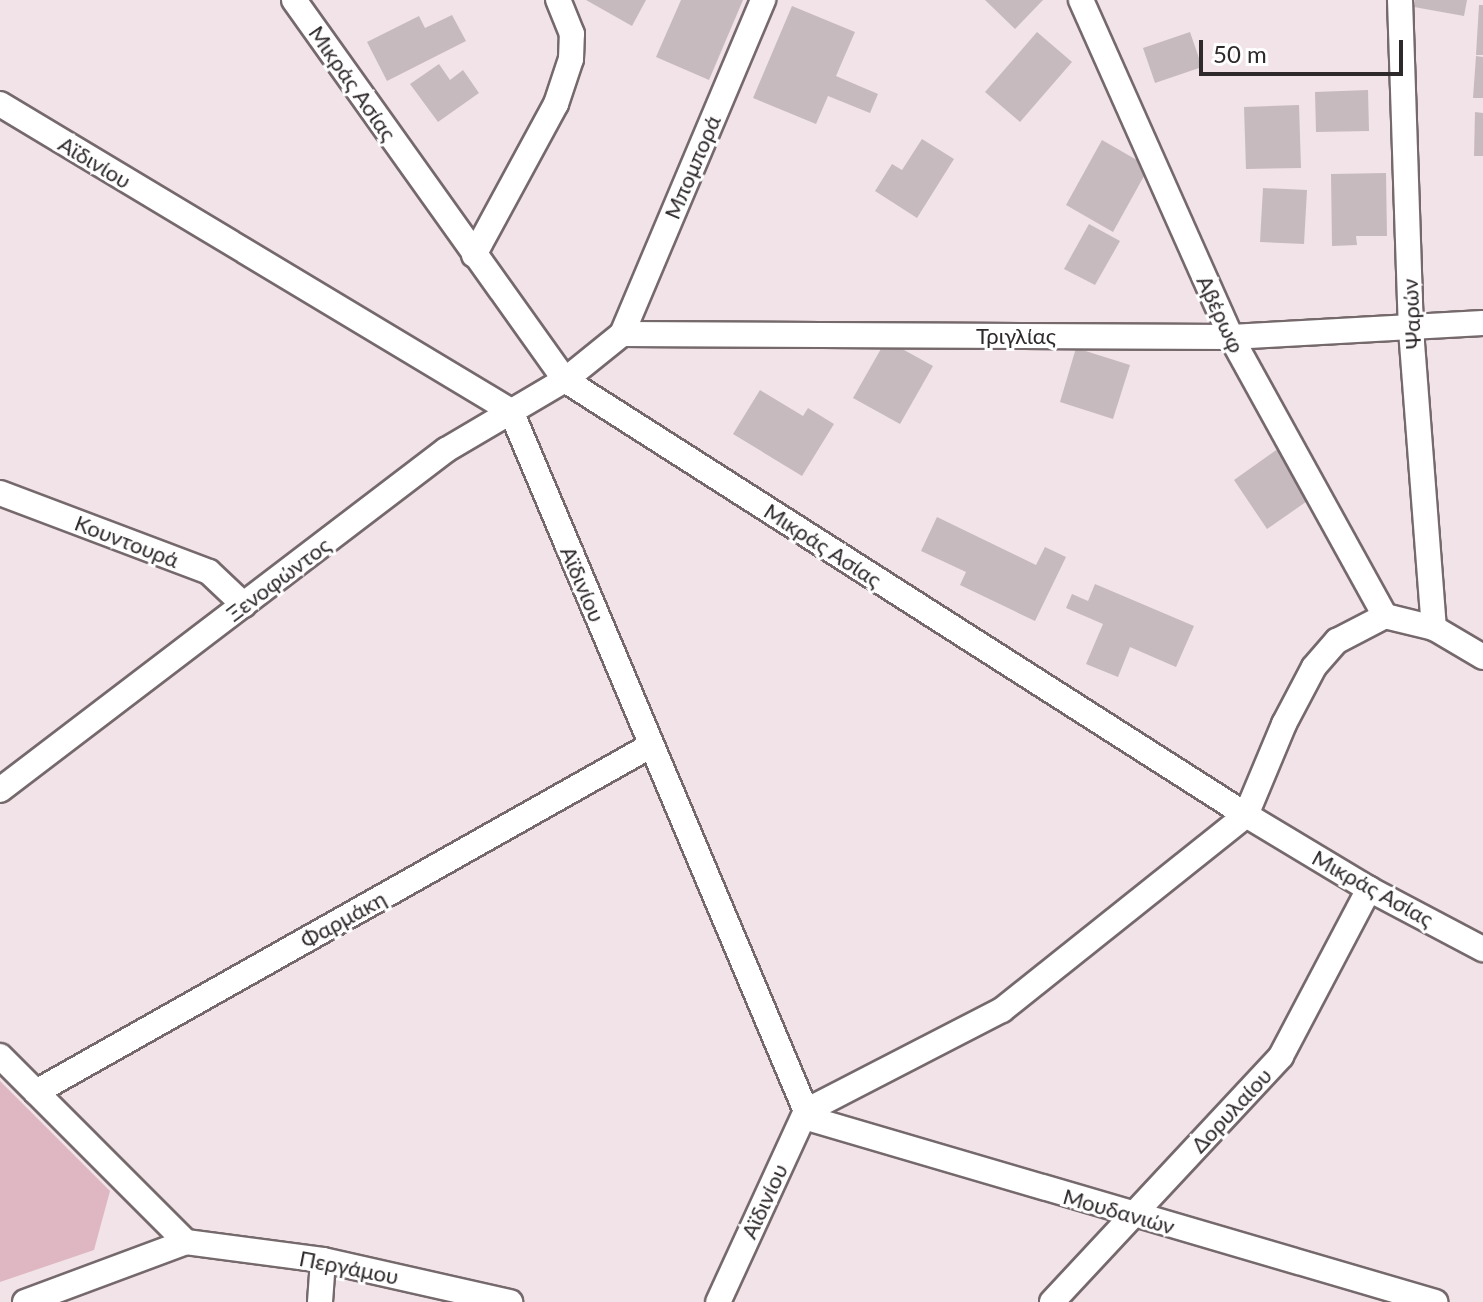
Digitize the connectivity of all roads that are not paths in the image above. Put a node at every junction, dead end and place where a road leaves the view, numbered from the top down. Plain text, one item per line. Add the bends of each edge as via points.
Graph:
1 (294, 0) edge
2 (558, 0) edge
3 (763, 0) edge
4 (1081, 0) edge
5 (1400, 0) edge
6 (0, 104) edge
7 (474, 255) junction
8 (1483, 323) edge
9 (1411, 330) junction
10 (622, 334) junction
11 (1231, 337) junction
12 (565, 380) junction
13 (511, 411) junction
14 (0, 493) edge
15 (244, 605) junction
16 (1385, 616) junction
17 (1434, 628) junction
18 (1481, 652) edge
19 (650, 746) junction
20 (0, 790) edge
21 (1246, 815) junction
22 (1369, 889) junction
23 (1482, 950) edge
24 (0, 1056) edge
25 (36, 1092) junction
26 (805, 1114) junction
27 (1133, 1215) junction
28 (186, 1242) junction
29 (323, 1260) junction
30 (25, 1302) edge
31 (320, 1302) edge
32 (510, 1302) edge
33 (718, 1302) edge
34 (1052, 1302) edge
35 (1435, 1302) edge

1 - 7 street, Μικράς Ασίας
2 - 7 street via 572,34 561,89
3 - 10 street, Μπομπορά
4 - 11 street, Αβέρωφ
5 - 9 street, Ψαρών
6 - 13 street, Αϊδινίου
7 - 12 street, Μικράς Ασίας
8 - 9 street, Τριγλίας
9 - 11 street, Τριγλίας
9 - 17 street, Ψαρών
10 - 11 street, Τριγλίας
10 - 12 street
11 - 16 street, Αβέρωφ
12 - 13 street, Ξενοφώντος
12 - 21 street, Μικράς Ασίας
13 - 15 street, Ξενοφώντος via 446,450
13 - 19 street, Αϊδινίου
14 - 15 street, Κουντουρά via 209,572
15 - 20 street, Ξενοφώντος
16 - 17 street
16 - 21 street via 1337,641 1314,667
17 - 18 street
19 - 25 street, Φαρμάκη
19 - 26 street, Αϊδινίου
21 - 22 street, Μικράς Ασίας
21 - 26 street via 1002,1010
22 - 23 street, Μικράς Ασίας
22 - 27 street, Δορυλαίου via 1281,1056
24 - 25 street
25 - 28 street
26 - 27 street, Μουδανιών
26 - 33 street, Αϊδινίου
27 - 34 street, Δορυλαίου
27 - 35 street, Μουδανιών
28 - 29 street, Περγάμου
28 - 30 street, Περγάμου
29 - 31 street
29 - 32 street, Περγάμου

